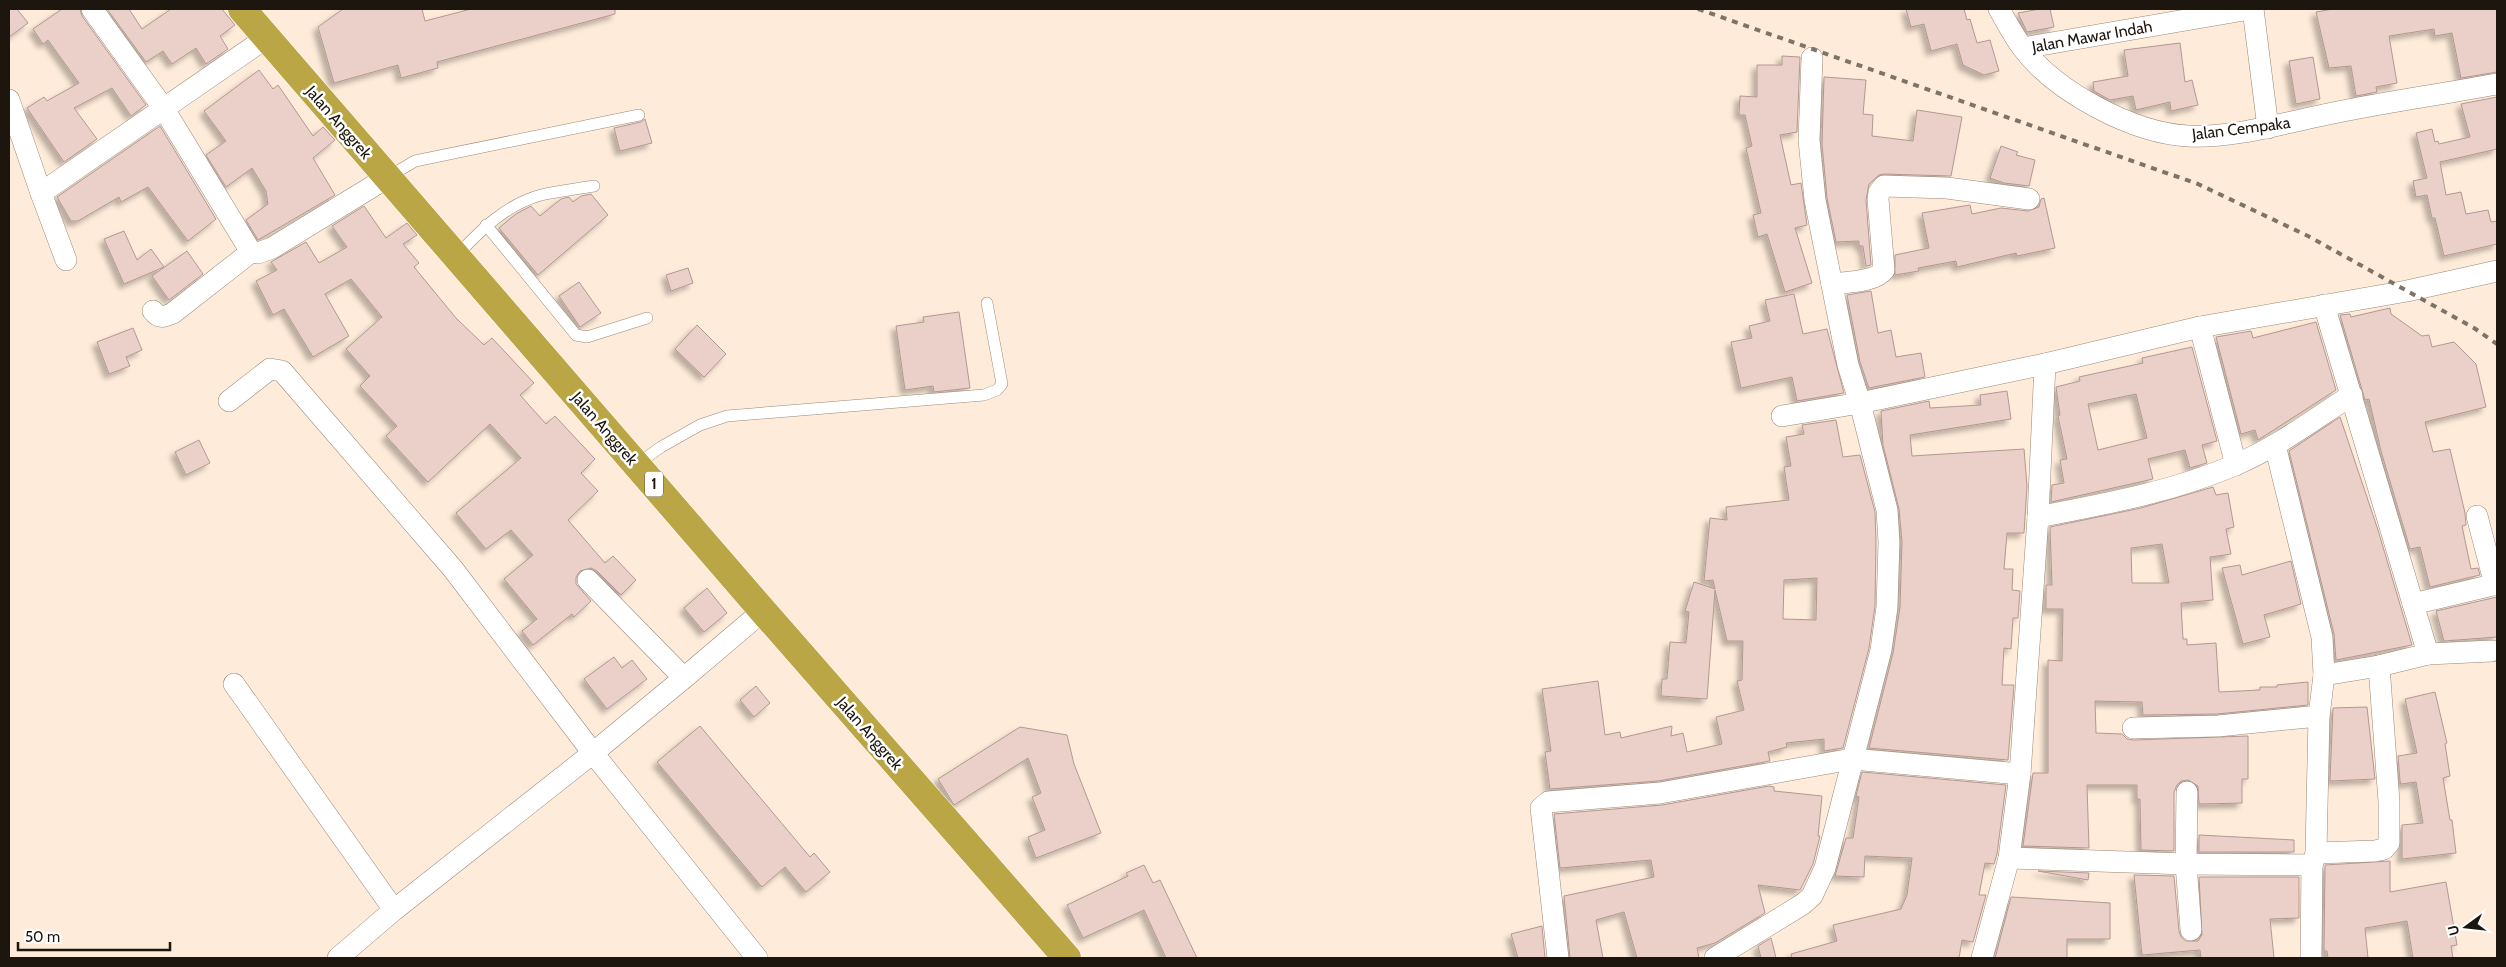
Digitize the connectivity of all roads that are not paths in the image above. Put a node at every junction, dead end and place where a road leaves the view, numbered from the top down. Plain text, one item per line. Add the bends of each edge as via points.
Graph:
1 (92, 9) edge
2 (242, 9) edge
3 (1998, 9) edge
4 (2252, 9) edge
5 (266, 38) junction
6 (2023, 48) junction
7 (1812, 58) dead end
8 (2497, 84) edge
9 (9, 100) edge
10 (164, 109) junction
11 (639, 115) dead end
12 (2268, 128) junction
13 (388, 177) junction
14 (594, 186) dead end
15 (41, 193) junction
16 (2029, 199) dead end
17 (486, 225) junction
18 (251, 252) junction
19 (456, 256) junction
20 (66, 260) dead end
21 (2497, 271) edge
22 (1832, 284) junction
23 (987, 304) dead end
24 (2324, 305) junction
25 (153, 311) dead end
26 (647, 318) dead end
27 (2200, 327) junction
28 (2045, 364) junction
29 (2352, 395) junction
30 (229, 400) dead end
31 (1860, 403) junction
32 (1782, 416) dead end
33 (2275, 445) junction
34 (642, 461) junction
35 (2236, 465) junction
36 (2476, 516) dead end
37 (2038, 517) junction
38 (588, 580) dead end
39 (2496, 585) edge
40 (2413, 604) junction
41 (763, 611) junction
42 (2492, 650) dead end
43 (2428, 654) junction
44 (2379, 666) junction
45 (2324, 675) junction
46 (684, 678) junction
47 (234, 684) dead end
48 (2319, 716) junction
49 (2133, 728) dead end
50 (593, 753) junction
51 (1852, 759) junction
52 (2020, 774) junction
53 (2187, 792) dead end
54 (2009, 858) junction
55 (2314, 859) junction
56 (2186, 864) junction
57 (394, 910) junction
58 (2191, 930) dead end
59 (338, 958) edge
60 (758, 958) edge
61 (1067, 958) edge
62 (1558, 958) edge
63 (1715, 958) edge
64 (1982, 958) edge
65 (2311, 958) edge

1 - 10 street
2 - 5 highway, Jalan Anggrek / 1
3 - 6 street, Jalan Cempaka
4 - 6 street, Jalan Mawar Indah
4 - 12 street
5 - 10 street
5 - 13 highway, Jalan Anggrek / 1
6 - 12 street, Jalan Cempaka via 2063,88 2125,120 2188,136
7 - 22 street via 1809,140 1815,200
8 - 12 street, Jalan Cempaka
9 - 15 street
10 - 15 street
10 - 18 street
11 - 13 lane via 415,160
13 - 18 street via 272,248
13 - 19 highway, Jalan Anggrek / 1
14 - 17 lane via 540,195 513,206
15 - 20 street
16 - 22 street via 1946,188 1884,186 1878,199 1884,270 1872,277
17 - 19 lane
17 - 26 lane via 576,335 587,337
18 - 25 street via 164,318
19 - 34 highway, Jalan Anggrek / 1
21 - 24 street
22 - 31 street via 1848,365
23 - 34 lane via 1002,384 997,390 984,395 727,416 700,425
24 - 27 street
24 - 29 street
27 - 28 street
27 - 35 street
28 - 31 street
28 - 37 street
29 - 33 street
29 - 40 street
30 - 50 street via 270,369 282,371 453,569
31 - 32 street
31 - 51 street via 1887,510 1889,572 1881,650
33 - 35 street
33 - 45 street via 2322,637
34 - 41 highway, Jalan Anggrek / 1
35 - 37 street via 2173,489
36 - 39 street
37 - 52 street
38 - 46 street
39 - 40 street
40 - 43 street
41 - 46 street
41 - 61 highway, Jalan Anggrek / 1
42 - 43 street
43 - 44 street
44 - 45 street
44 - 55 street via 2389,843 2384,849 2375,851
45 - 48 street
46 - 50 street
47 - 57 street
48 - 49 street via 2218,726
48 - 55 street
50 - 57 street
50 - 60 street
51 - 52 street
51 - 62 street via 1660,793 1543,804
51 - 63 street via 1825,868 1812,896
52 - 54 street
53 - 56 street
54 - 56 street
54 - 64 street
55 - 56 street
55 - 65 street
56 - 58 street
57 - 59 street

